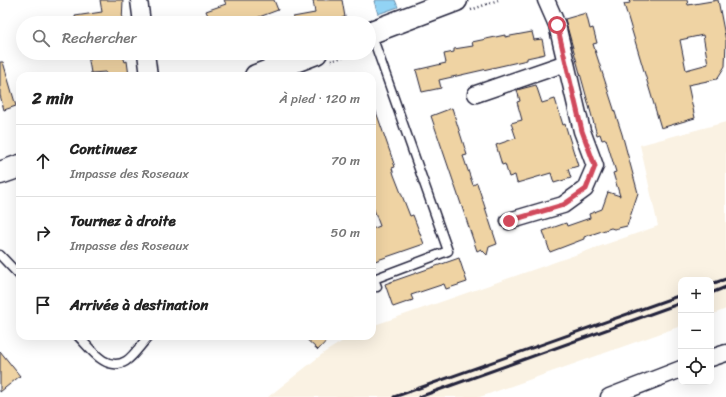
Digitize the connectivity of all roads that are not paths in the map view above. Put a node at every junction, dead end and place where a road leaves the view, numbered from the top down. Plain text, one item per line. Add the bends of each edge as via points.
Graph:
1 (139, 0) edge
2 (456, 0) edge
3 (546, 0) edge
4 (141, 16) edge
5 (376, 30) edge
6 (376, 49) edge
7 (147, 60) edge
8 (298, 60) edge
9 (566, 63) junction
10 (148, 72) edge
11 (266, 72) edge
12 (476, 94) dead end
13 (16, 167) edge
14 (0, 173) edge
15 (509, 221) dead end
16 (0, 255) edge
17 (16, 272) edge
18 (376, 278) edge
19 (82, 340) edge
20 (145, 340) edge
21 (726, 353) edge
22 (714, 357) edge
23 (678, 370) edge
24 (609, 397) edge

1 - 4 street
2 - 5 main road
3 - 9 street via 557,25
6 - 18 lane via 448,251
7 - 10 street
8 - 11 main road
9 - 12 street
9 - 15 street via 582,131 595,166 586,189 563,205
13 - 14 main road
16 - 17 lane
19 - 20 lane via 103,362 115,365 126,361
21 - 22 street
23 - 24 street

